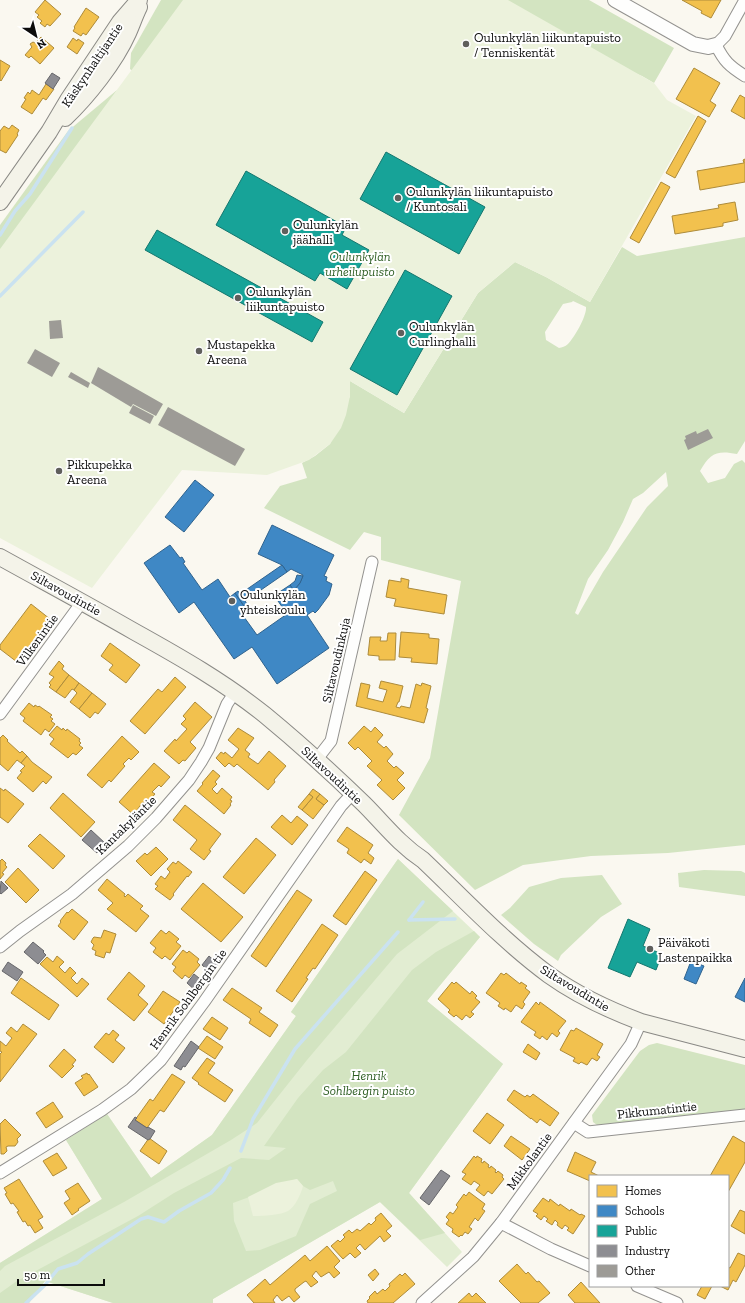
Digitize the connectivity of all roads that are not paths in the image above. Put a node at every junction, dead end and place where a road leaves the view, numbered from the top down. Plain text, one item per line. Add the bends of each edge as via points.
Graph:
1 (140, 0) edge
2 (614, 0) edge
3 (745, 0) edge
4 (716, 45) junction
5 (745, 76) edge
6 (0, 202) edge
7 (0, 557) edge
8 (372, 562) dead end
9 (82, 602) junction
10 (235, 692) junction
11 (0, 714) edge
12 (317, 760) junction
13 (353, 794) junction
14 (0, 947) edge
15 (641, 1022) junction
16 (745, 1049) edge
17 (745, 1115) edge
18 (574, 1123) junction
19 (0, 1173) edge
20 (501, 1223) junction
21 (589, 1266) edge
22 (639, 1287) edge
23 (422, 1303) edge
24 (677, 1303) edge

1 - 6 main road, Käskynhaltijantie via 120,22
2 - 4 street via 693,44 708,47
3 - 4 street via 725,36
4 - 5 street via 727,64
7 - 9 main road, Siltavoudintie
8 - 12 street, Siltavoudinkuja via 332,741
9 - 10 main road, Siltavoudintie via 195,666
9 - 11 street, Vilkenintie
10 - 12 main road, Siltavoudintie
10 - 14 street, Kantakyläntie via 201,762 156,818 72,894
12 - 13 main road, Siltavoudintie
13 - 15 main road, Siltavoudintie via 390,834 423,860 526,956 576,991
13 - 19 street, Henrik Sohlbergin tie via 341,806 161,1060 131,1089 102,1110
15 - 16 main road, Siltavoudintie
15 - 18 street, Mikkolantie via 631,1044
17 - 18 street, Pikkumatintie via 588,1132
18 - 20 street, Mikkolantie
20 - 21 street
20 - 23 street, Mikkolantie via 473,1257
22 - 24 street

